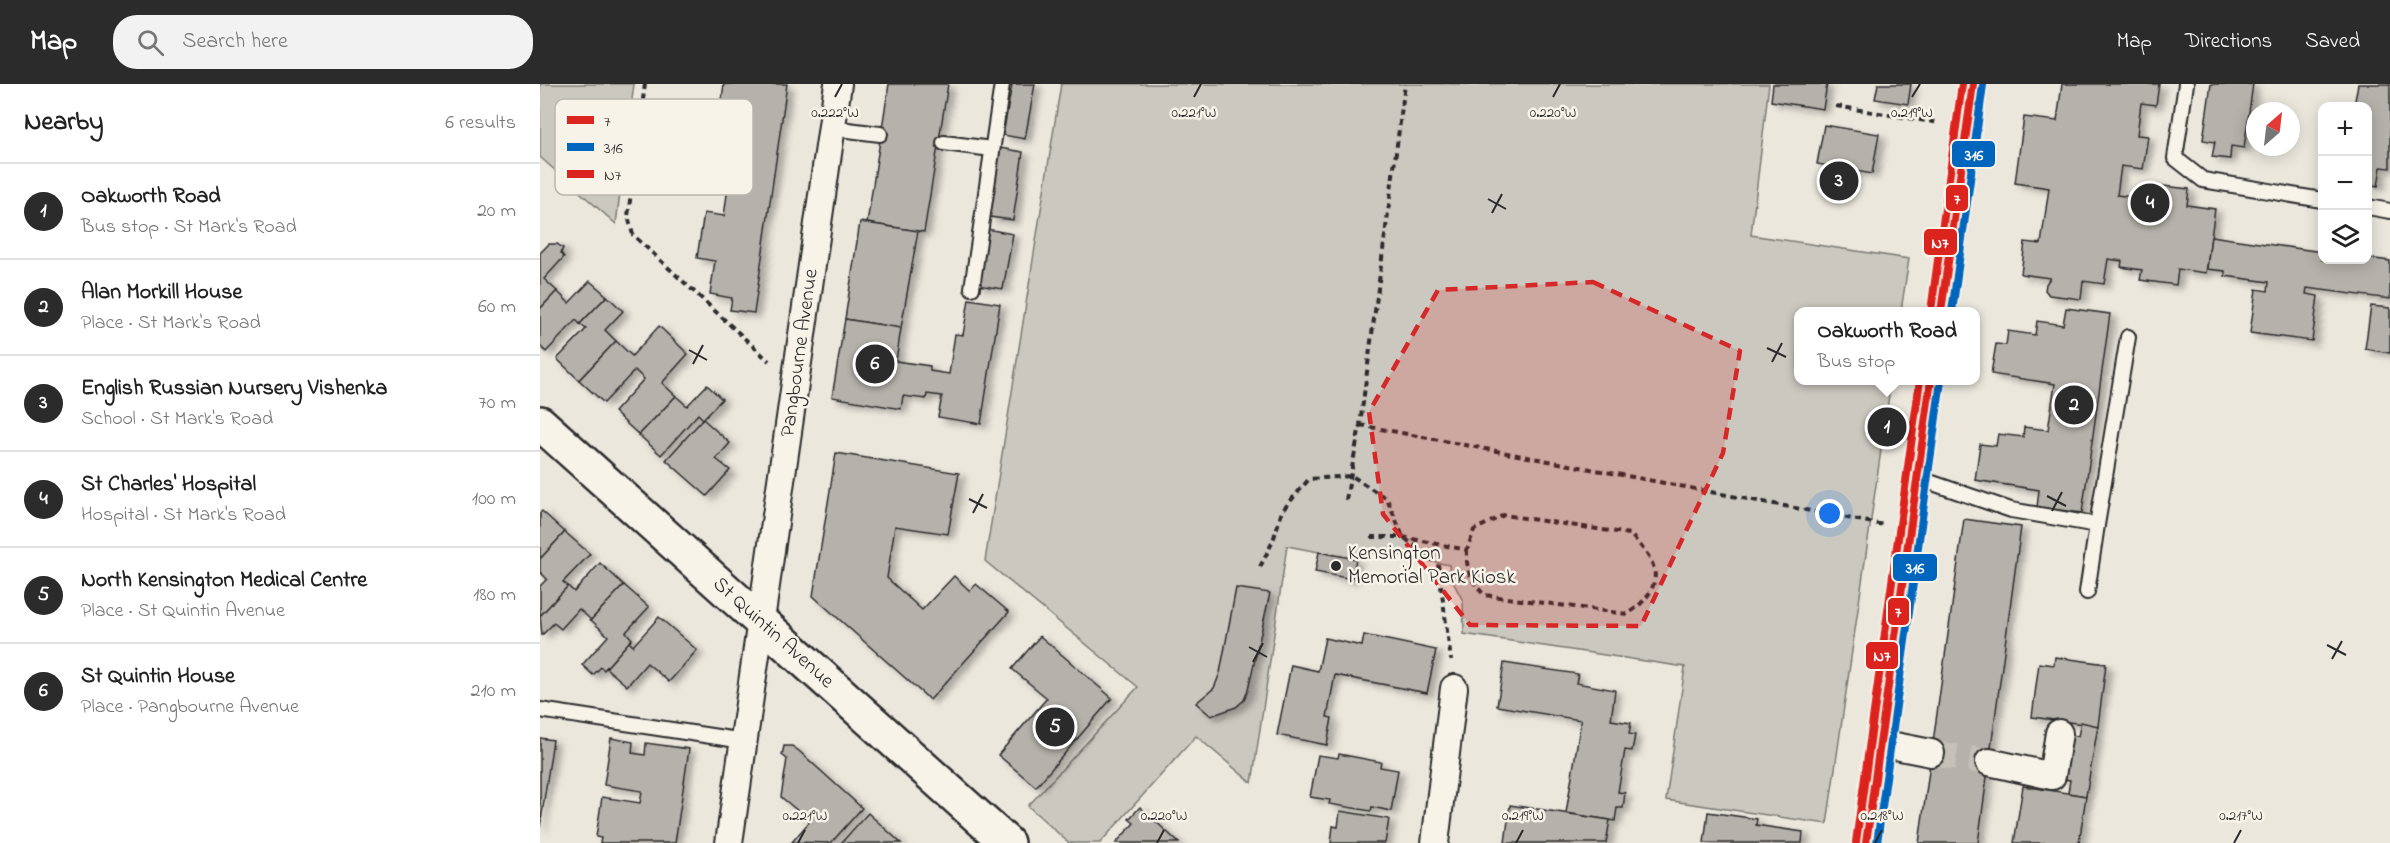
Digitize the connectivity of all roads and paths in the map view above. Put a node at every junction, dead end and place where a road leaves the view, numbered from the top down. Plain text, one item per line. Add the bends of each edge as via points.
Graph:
1 (645, 84) edge
2 (838, 84) edge
3 (1002, 84) edge
4 (1406, 84) edge
5 (1973, 84) edge
6 (2186, 84) edge
7 (643, 99) edge
8 (1836, 106) dead end
9 (832, 128) junction
10 (1967, 128) junction
11 (880, 134) dead end
12 (944, 143) dead end
13 (992, 149) junction
14 (630, 195) edge
15 (2318, 199) edge
16 (2372, 208) edge
17 (2390, 211) edge
18 (972, 288) dead end
19 (1942, 307) edge
20 (2128, 337) dead end
21 (795, 384) junction
22 (1931, 385) edge
23 (540, 423) edge
24 (1360, 425) junction
25 (1352, 476) junction
26 (1918, 478) junction
27 (1346, 500) dead end
28 (2097, 525) junction
29 (1911, 528) junction
30 (1371, 537) dead end
31 (1402, 537) junction
32 (1467, 550) junction
33 (1260, 567) dead end
34 (2087, 592) dead end
35 (761, 622) junction
36 (1454, 688) joint
37 (540, 710) edge
38 (2059, 733) dead end
39 (744, 741) junction
40 (1880, 743) junction
41 (1932, 753) tunnel mouth
42 (1989, 762) tunnel mouth
43 (729, 843) edge
44 (1007, 843) edge
45 (1435, 843) edge
46 (1866, 843) edge

1 - 7 path
2 - 9 street, Pangbourne Avenue
3 - 13 lane
4 - 24 path
5 - 10 street
6 - 15 lane via 2175,158 2203,180
8 - 10 path
9 - 11 lane
9 - 21 street, Pangbourne Avenue
10 - 19 street
12 - 13 lane
13 - 18 lane
14 - 21 path via 628,216 633,235
16 - 17 lane
20 - 28 lane
21 - 35 street, Pangbourne Avenue
22 - 26 street
23 - 35 main road, St Quintin Avenue
24 - 25 path
24 - 29 path via 1870,524
25 - 27 path
25 - 31 path via 1387,499
25 - 33 path via 1309,479 1282,511
26 - 28 lane via 2011,510
26 - 29 street
28 - 34 lane
29 - 40 street
30 - 31 path
31 - 32 path
31 - 36 path via 1438,564
32 - 32 path via 1474,530 1504,516 1630,534 1655,570 1651,589 1640,606 1627,614 1484,595 1467,569
35 - 39 street, Pangbourne Avenue
35 - 44 main road, St Quintin Avenue
36 - 45 street
37 - 39 lane
38 - 42 street via 2052,776
39 - 43 street, Pangbourne Avenue
40 - 41 street
40 - 46 street

